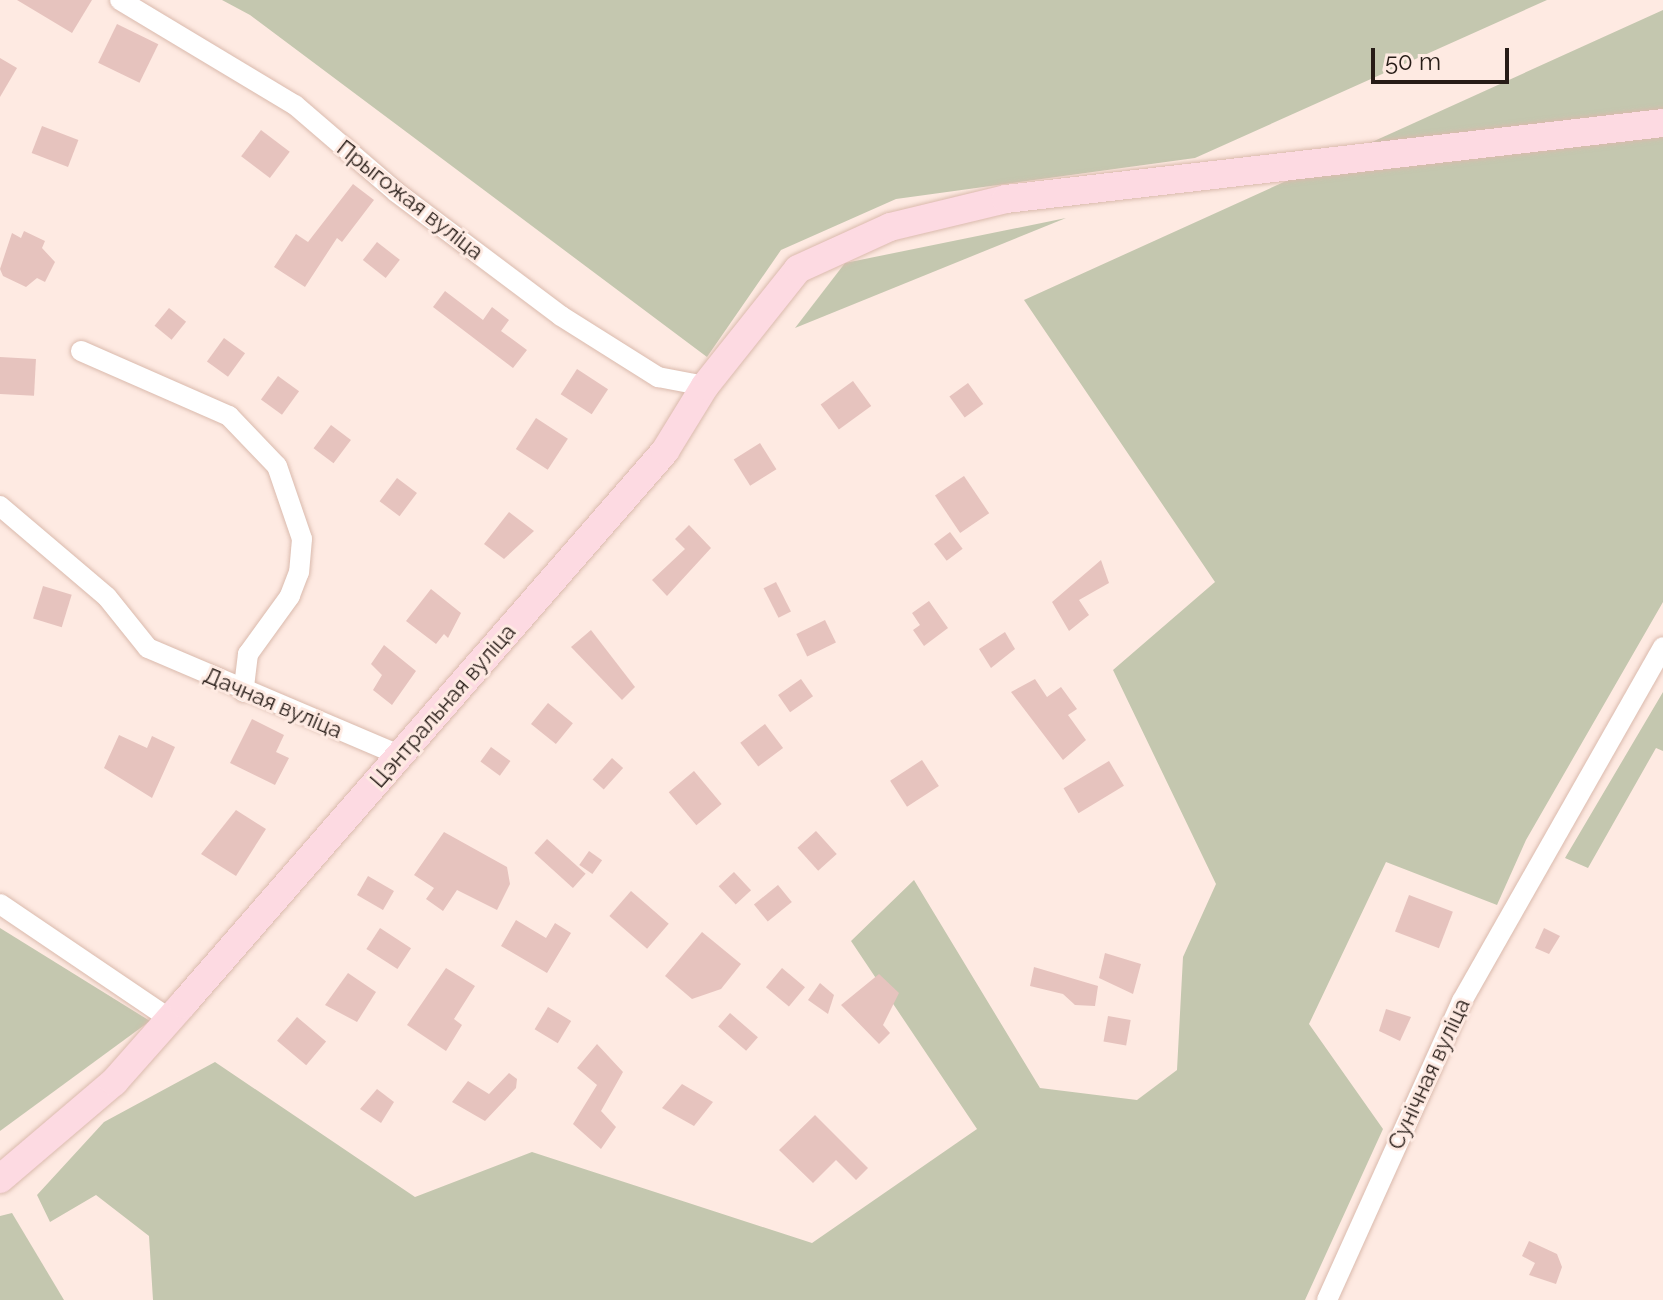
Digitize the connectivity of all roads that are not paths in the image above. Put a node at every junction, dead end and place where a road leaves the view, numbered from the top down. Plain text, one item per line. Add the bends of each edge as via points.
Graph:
1 (120, 0) edge
2 (1663, 123) edge
3 (81, 351) dead end
4 (705, 386) junction
5 (0, 506) edge
6 (1663, 647) edge
7 (243, 692) junction
8 (399, 755) junction
9 (0, 904) edge
10 (170, 1019) junction
11 (0, 1179) edge
12 (1327, 1300) edge

1 - 4 street, Прыгожая вуліца via 295,105 396,192 561,316 658,377
2 - 4 street, Цэнтральная вуліца via 1223,177 1070,190 944,211 838,247 798,269
3 - 7 street via 229,416 277,466 295,505 302,539 299,572 290,596 248,654
4 - 8 street, Цэнтральная вуліца via 665,451
5 - 7 street, Дачная вуліца via 107,597 148,648
6 - 12 street, Сунічная вуліца via 1462,1001
7 - 8 street, Дачная вуліца
8 - 10 street, Цэнтральная вуліца
9 - 10 street
10 - 11 street, Цэнтральная вуліца via 114,1082

